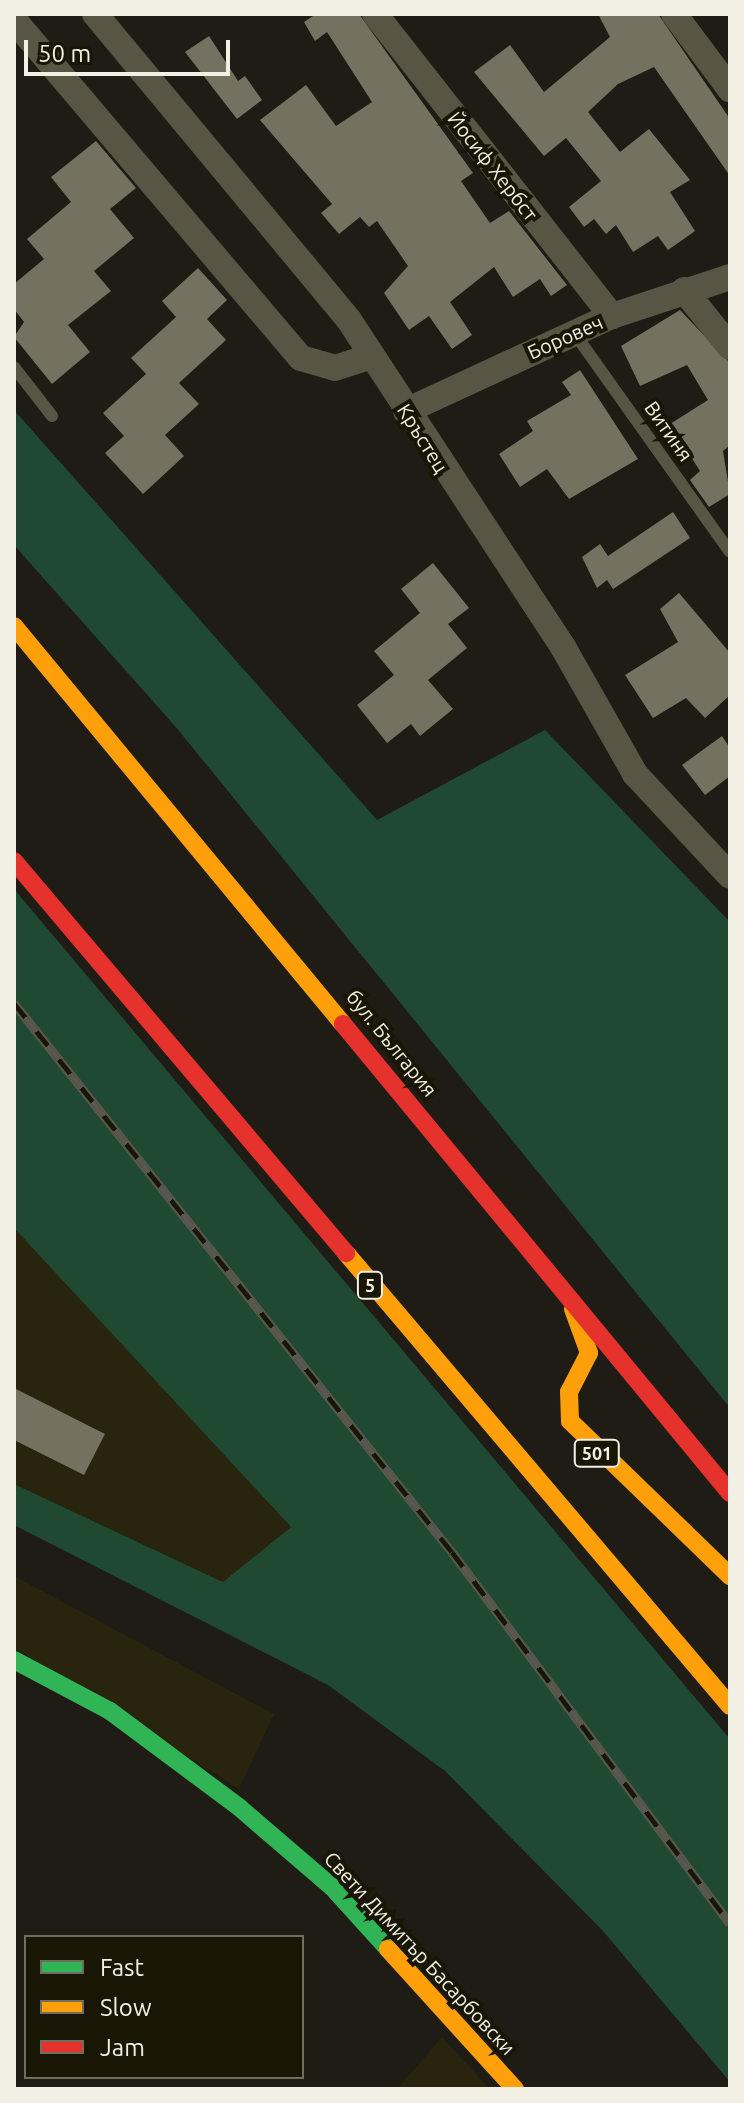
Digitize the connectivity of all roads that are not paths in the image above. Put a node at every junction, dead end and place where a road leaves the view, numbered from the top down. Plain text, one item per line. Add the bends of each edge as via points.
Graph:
1 (95, 14) edge
2 (375, 14) edge
3 (674, 14) edge
4 (14, 20) edge
5 (730, 89) edge
6 (730, 277) edge
7 (684, 290) junction
8 (612, 316) junction
9 (575, 334) junction
10 (730, 347) edge
11 (369, 357) junction
12 (14, 367) edge
13 (406, 411) junction
14 (52, 416) dead end
15 (730, 552) edge
16 (14, 626) edge
17 (14, 861) edge
18 (730, 876) edge
19 (565, 1293) junction
20 (730, 1493) edge
21 (730, 1576) edge
22 (14, 1660) edge
23 (730, 1706) edge
24 (515, 2089) edge

1 - 11 street, Кръстец via 349,320
2 - 8 street, Йосиф Хербст
3 - 5 street
4 - 11 street via 301,358 335,368
6 - 7 street, Боровеч
7 - 8 street, Боровеч
7 - 10 street
8 - 9 street, Боровеч
9 - 13 street, Боровеч
9 - 15 lane, Витиня
11 - 13 street, Кръстец
12 - 14 lane
13 - 18 street, Кръстец via 563,647 635,774
16 - 19 main road, бул. България
17 - 23 main road, 5
19 - 20 main road, бул. България
19 - 21 main road, 501 via 589,1353 569,1392 570,1421
22 - 24 main road, Свети Димитър Басарбовски via 110,1711 251,1817 332,1887

